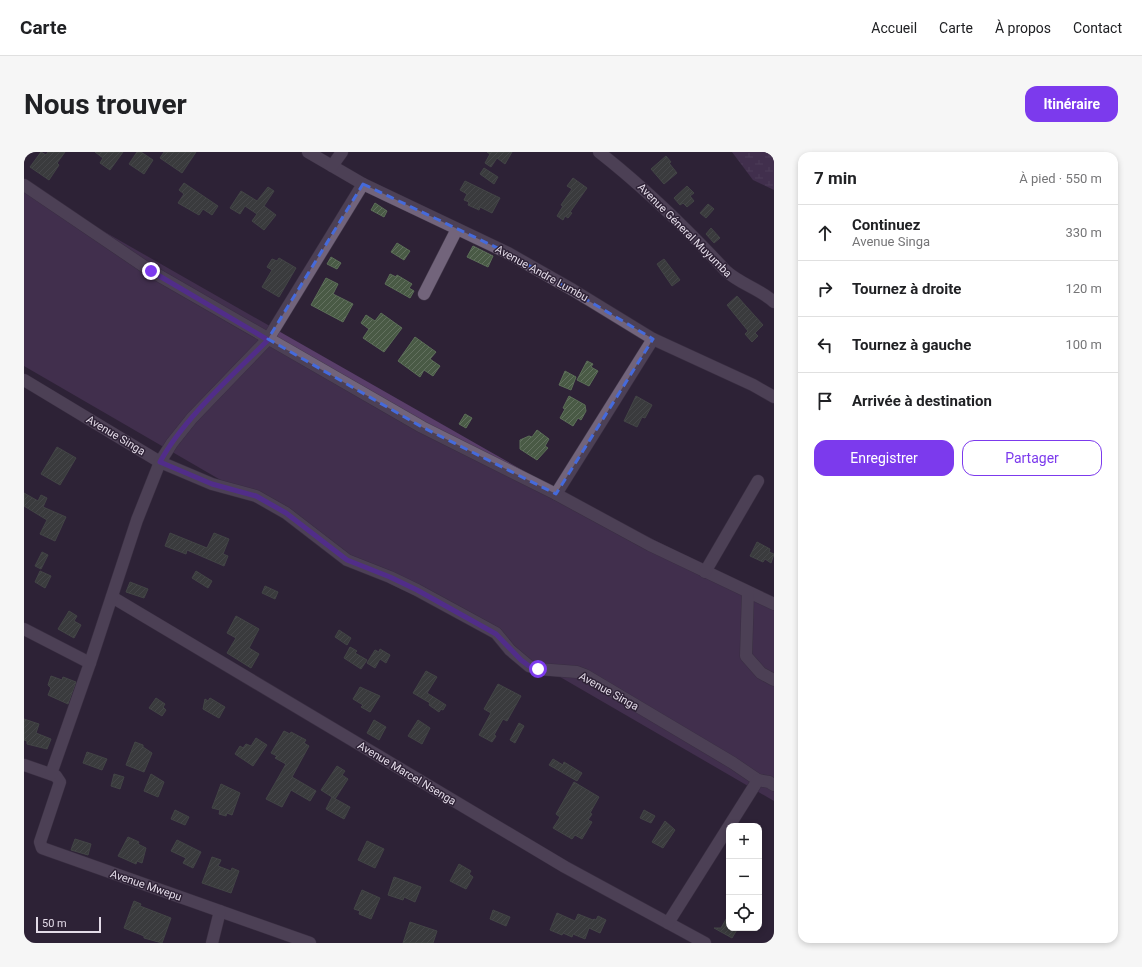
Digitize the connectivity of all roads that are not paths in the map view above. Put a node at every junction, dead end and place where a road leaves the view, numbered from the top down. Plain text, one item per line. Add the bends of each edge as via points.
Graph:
1 (308, 152) edge
2 (342, 152) edge
3 (599, 152) edge
4 (332, 166) junction
5 (363, 184) junction
6 (24, 185) edge
7 (457, 229) junction
8 (424, 294) dead end
9 (774, 302) edge
10 (653, 339) junction
11 (268, 340) junction
12 (24, 380) edge
13 (774, 397) edge
14 (160, 462) junction
15 (758, 480) dead end
16 (556, 494) junction
17 (706, 572) junction
18 (748, 592) junction
19 (112, 597) junction
20 (774, 604) edge
21 (24, 628) edge
22 (90, 663) junction
23 (774, 680) edge
24 (24, 765) edge
25 (51, 774) junction
26 (758, 780) junction
27 (774, 784) edge
28 (220, 911) junction
29 (668, 923) junction
30 (279, 938) edge
31 (212, 943) edge
32 (310, 943) edge
33 (705, 943) edge

1 - 4 street, Avenue Andre Lumbu
2 - 4 street
3 - 9 street, Avenue Géneral Muyumba via 664,207 733,278 763,293
4 - 5 street, Avenue Andre Lumbu
5 - 7 street, Avenue Andre Lumbu
5 - 11 street
6 - 11 street via 151,271
7 - 8 street
7 - 10 street, Avenue Andre Lumbu via 508,253
10 - 13 street, Avenue Andre Lumbu
10 - 16 street
11 - 14 street via 192,418
11 - 16 street via 422,427
12 - 14 street, Avenue Singa
14 - 19 street via 137,520
14 - 26 street, Avenue Singa via 212,484 256,496 286,513 347,560 417,590 496,634 529,666 585,675
15 - 17 street
16 - 17 street
17 - 18 street
18 - 20 street
18 - 23 street via 746,656 761,673
19 - 22 street
19 - 29 street, Avenue Marcel Nsenga via 565,867
21 - 22 street
22 - 25 street
24 - 25 street
25 - 28 street, Avenue Mwepu via 59,780 59,789 41,836 42,848
26 - 27 street, Avenue Singa
26 - 29 street
28 - 30 street, Avenue Mwepu
28 - 31 street
29 - 33 street, Avenue Marcel Nsenga
30 - 32 street, Avenue Mwepu

